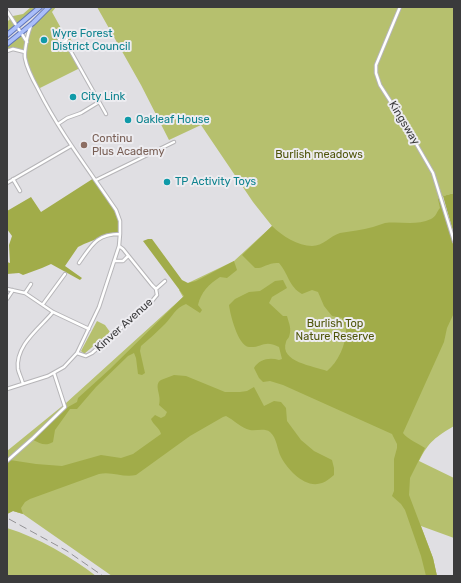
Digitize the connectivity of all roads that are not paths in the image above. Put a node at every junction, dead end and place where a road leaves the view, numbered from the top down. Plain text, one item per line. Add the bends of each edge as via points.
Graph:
1 (40, 7) edge
2 (49, 7) edge
3 (400, 7) edge
4 (7, 11) edge
5 (33, 23) junction
6 (17, 27) junction
7 (21, 33) junction
8 (7, 35) edge
9 (65, 42) dead end
10 (28, 43) junction
11 (7, 44) edge
12 (7, 51) edge
13 (25, 52) junction
14 (99, 102) junction
15 (106, 114) dead end
16 (58, 124) junction
17 (174, 142) dead end
18 (71, 146) junction
19 (13, 179) junction
20 (96, 180) junction
21 (7, 183) edge
22 (20, 191) dead end
23 (120, 234) junction
24 (454, 241) edge
25 (119, 246) junction
26 (128, 256) junction
27 (114, 261) junction
28 (80, 263) dead end
29 (65, 274) dead end
30 (165, 281) dead end
31 (31, 284) dead end
32 (7, 289) edge
33 (156, 289) junction
34 (13, 290) junction
35 (25, 293) junction
36 (7, 299) edge
37 (43, 304) junction
38 (53, 312) junction
39 (89, 329) junction
40 (77, 353) junction
41 (54, 373) junction
42 (23, 384) junction
43 (7, 389) edge
44 (7, 461) edge

1 - 6 main road
2 - 5 main road
3 - 24 street, Kingsway via 376,65 376,73 380,85 433,173
4 - 6 street
5 - 7 main road
5 - 10 street
6 - 7 street
6 - 8 main road
7 - 10 street
7 - 11 main road
9 - 14 street
10 - 13 street
12 - 13 street via 13,49
13 - 16 street via 30,73
14 - 15 street
14 - 16 street
16 - 18 street
17 - 20 street
18 - 19 street
18 - 20 street
19 - 21 street
19 - 22 street
20 - 23 street via 119,216
23 - 25 street
23 - 28 street via 109,234 100,238
25 - 26 street, Kinver Avenue
25 - 27 street
26 - 27 street via 125,260
26 - 33 street, Kinver Avenue
27 - 39 street via 99,308
29 - 37 street
30 - 33 street
31 - 35 street
32 - 34 street
33 - 40 street, Kinver Avenue via 157,295 152,301 92,353 86,356
34 - 35 street
34 - 36 street
35 - 37 street
37 - 38 street
38 - 39 street
38 - 42 street via 23,347 18,369
39 - 40 street
40 - 41 street via 64,367
41 - 42 street
41 - 44 street via 65,407
42 - 43 street

